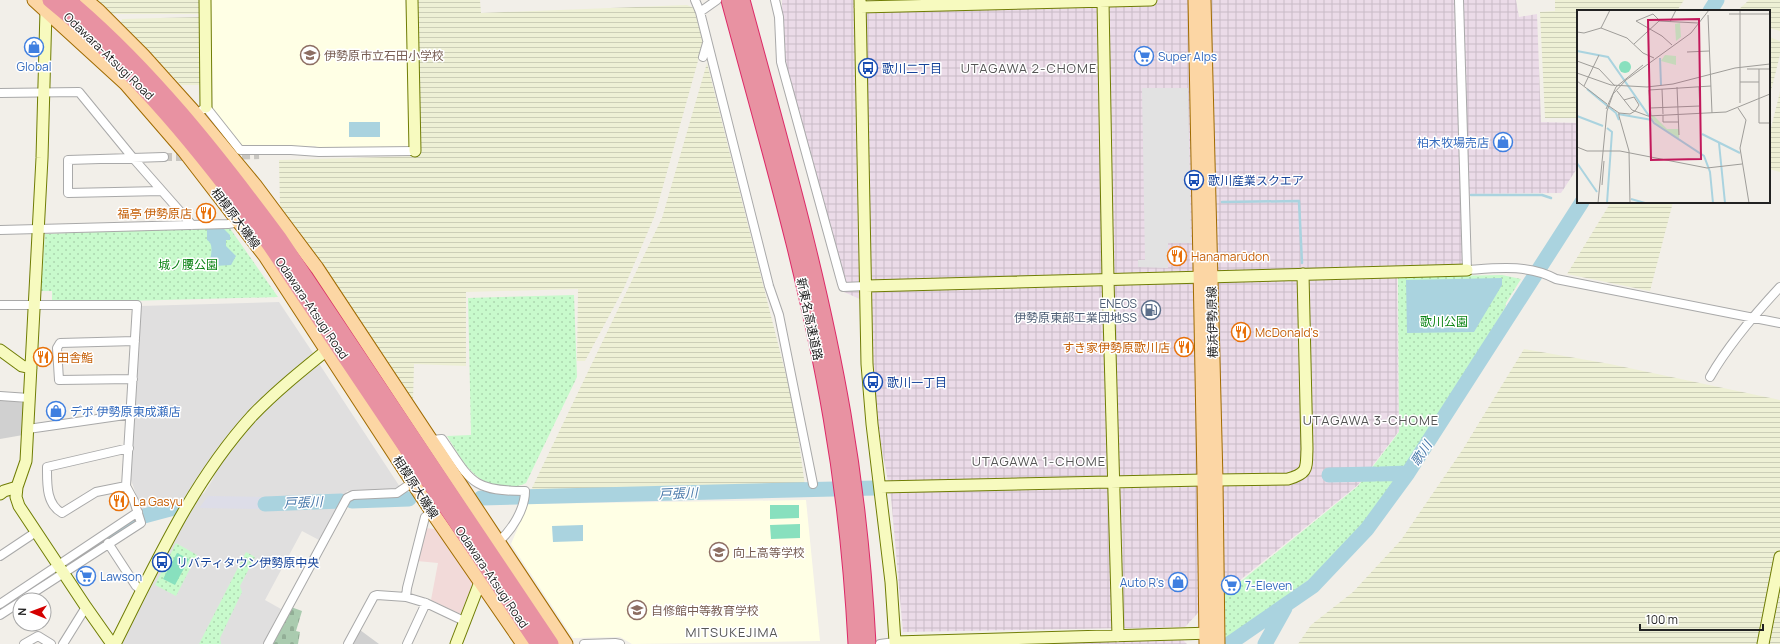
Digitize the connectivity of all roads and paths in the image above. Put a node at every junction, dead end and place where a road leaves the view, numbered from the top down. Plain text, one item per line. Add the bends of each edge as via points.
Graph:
1 (34, 0) edge
2 (68, 0) edge
3 (86, 0) edge
4 (205, 0) edge
5 (412, 0) edge
6 (695, 0) edge
7 (718, 0) edge
8 (729, 0) edge
9 (742, 0) edge
10 (775, 0) edge
11 (1151, 0) edge
12 (1195, 0) edge
13 (1204, 0) edge
14 (1459, 0) edge
15 (1103, 1) edge
16 (860, 3) edge
17 (922, 3) edge
18 (48, 5) edge
19 (700, 12) junction
20 (61, 24) junction
21 (46, 33) junction
22 (707, 42) junction
23 (703, 57) dead end
24 (0, 93) edge
25 (45, 93) junction
26 (201, 110) junction
27 (291, 150) junction
28 (415, 150) joint
29 (237, 155) junction
30 (259, 155) tunnel mouth
31 (164, 157) tunnel mouth
32 (132, 158) junction
33 (162, 191) junction
34 (240, 222) junction
35 (192, 225) junction
36 (38, 229) junction
37 (0, 230) edge
38 (1467, 270) junction
39 (1303, 274) junction
40 (1205, 277) junction
41 (1108, 280) junction
42 (866, 286) junction
43 (1780, 287) edge
44 (0, 306) edge
45 (34, 306) junction
46 (1751, 318) junction
47 (1780, 324) edge
48 (135, 341) junction
49 (0, 350) edge
50 (326, 350) junction
51 (31, 368) junction
52 (1710, 377) dead end
53 (133, 379) junction
54 (0, 396) edge
55 (29, 398) junction
56 (132, 414) junction
57 (28, 429) junction
58 (431, 440) junction
59 (129, 448) junction
60 (1210, 480) junction
61 (413, 482) junction
62 (1113, 483) junction
63 (813, 484) dead end
64 (126, 486) junction
65 (16, 487) junction
66 (880, 487) junction
67 (0, 494) edge
68 (138, 512) junction
69 (432, 512) junction
70 (36, 532) junction
71 (499, 541) junction
72 (108, 544) junction
73 (0, 556) edge
74 (1780, 557) edge
75 (61, 569) junction
76 (480, 582) junction
77 (142, 590) junction
78 (32, 592) edge
79 (406, 597) junction
80 (426, 603) junction
81 (0, 604) edge
82 (12, 607) edge
83 (86, 607) junction
84 (0, 615) edge
85 (464, 621) junction
86 (1118, 636) junction
87 (1213, 638) edge
88 (895, 642) junction
89 (24, 644) edge
90 (51, 644) edge
91 (63, 644) edge
92 (114, 644) edge
93 (268, 644) edge
94 (348, 644) edge
95 (407, 644) edge
96 (456, 644) edge
97 (523, 644) edge
98 (538, 644) edge
99 (551, 644) edge
100 (566, 644) edge
101 (584, 644) edge
102 (620, 644) edge
103 (856, 644) edge
104 (868, 644) edge
105 (880, 644) edge
106 (1763, 644) edge

1 - 18 main road, 相模原大磯線
2 - 99 highway, Odawara-Atsugi Road via 128,55 235,179 279,238
3 - 26 main road
4 - 26 street
5 - 28 street
6 - 19 street
7 - 19 street
8 - 103 highway, 新東名高速道路 via 792,235 829,409 849,548
9 - 104 highway, 新東名高速道路 via 792,187 829,342 855,489
10 - 42 street via 779,17 781,62 842,284 843,287
11 - 15 street
12 - 40 main road, 横浜伊勢原線
13 - 40 main road, 横浜伊勢原線
14 - 38 street
15 - 17 street
15 - 41 street
16 - 17 street
16 - 42 street
18 - 20 main road, 相模原大磯線
18 - 21 street
18 - 98 highway, Odawara-Atsugi Road via 103,46 161,107 234,197 270,245
19 - 22 street
20 - 21 street via 54,25
20 - 34 main road, 相模原大磯線 via 126,84 184,151
21 - 25 street
22 - 23 street
22 - 63 street via 769,286 779,315
24 - 25 street
25 - 32 street via 79,92
25 - 36 street
26 - 29 main road
27 - 28 street
27 - 29 street
27 - 30 street via 289,154
29 - 58 main road via 255,185 317,268
31 - 32 street
32 - 33 street
32 - 33 street via 68,160 68,193
33 - 35 street
34 - 35 street
34 - 50 main road, 相模原大磯線
35 - 36 street
36 - 37 street
36 - 45 street
38 - 39 street
38 - 46 street via 1515,267 1556,278
39 - 40 street
39 - 60 street via 1305,472 1288,479
40 - 41 street
40 - 60 main road, 横浜伊勢原線
41 - 42 street
41 - 62 street
42 - 66 street via 867,364
43 - 46 street
44 - 45 street
45 - 48 street via 137,305
45 - 51 street
46 - 47 street
46 - 52 street via 1720,358
48 - 53 street
48 - 53 street via 60,344 57,348 59,380
49 - 51 street via 22,366
50 - 61 main road, 相模原大磯線
50 - 77 street via 272,396 228,445 196,490
51 - 55 street
53 - 56 street
54 - 55 street
55 - 57 street
56 - 57 street
56 - 59 street
57 - 65 street via 26,461
58 - 71 main road
58 - 71 street via 442,439 465,473 475,482 492,490 525,491 509,530
59 - 64 street
59 - 64 street via 47,467 51,502 54,509 62,513 96,492
60 - 62 street
60 - 87 main road, 横浜伊勢原線
61 - 69 main road, 相模原大磯線
61 - 93 street via 397,493 353,495 347,498
62 - 66 street
62 - 86 street
64 - 68 street
65 - 67 street
65 - 70 street via 19,506
66 - 88 street
68 - 72 street via 141,523
68 - 75 street
69 - 76 main road, 相模原大磯線
69 - 79 street via 425,517
70 - 73 street
70 - 75 street
71 - 100 main road
72 - 75 street
72 - 77 street via 136,586
74 - 106 street
75 - 78 street
75 - 81 street
75 - 83 street
76 - 85 street
76 - 97 main road, 相模原大磯線
77 - 92 street
79 - 80 street
79 - 94 street via 374,596 366,620
80 - 85 street
80 - 95 street
82 - 84 street
83 - 91 street
83 - 92 street
85 - 96 street
86 - 87 street
86 - 88 street
88 - 105 street
89 - 90 street via 38,636
101 - 102 street

